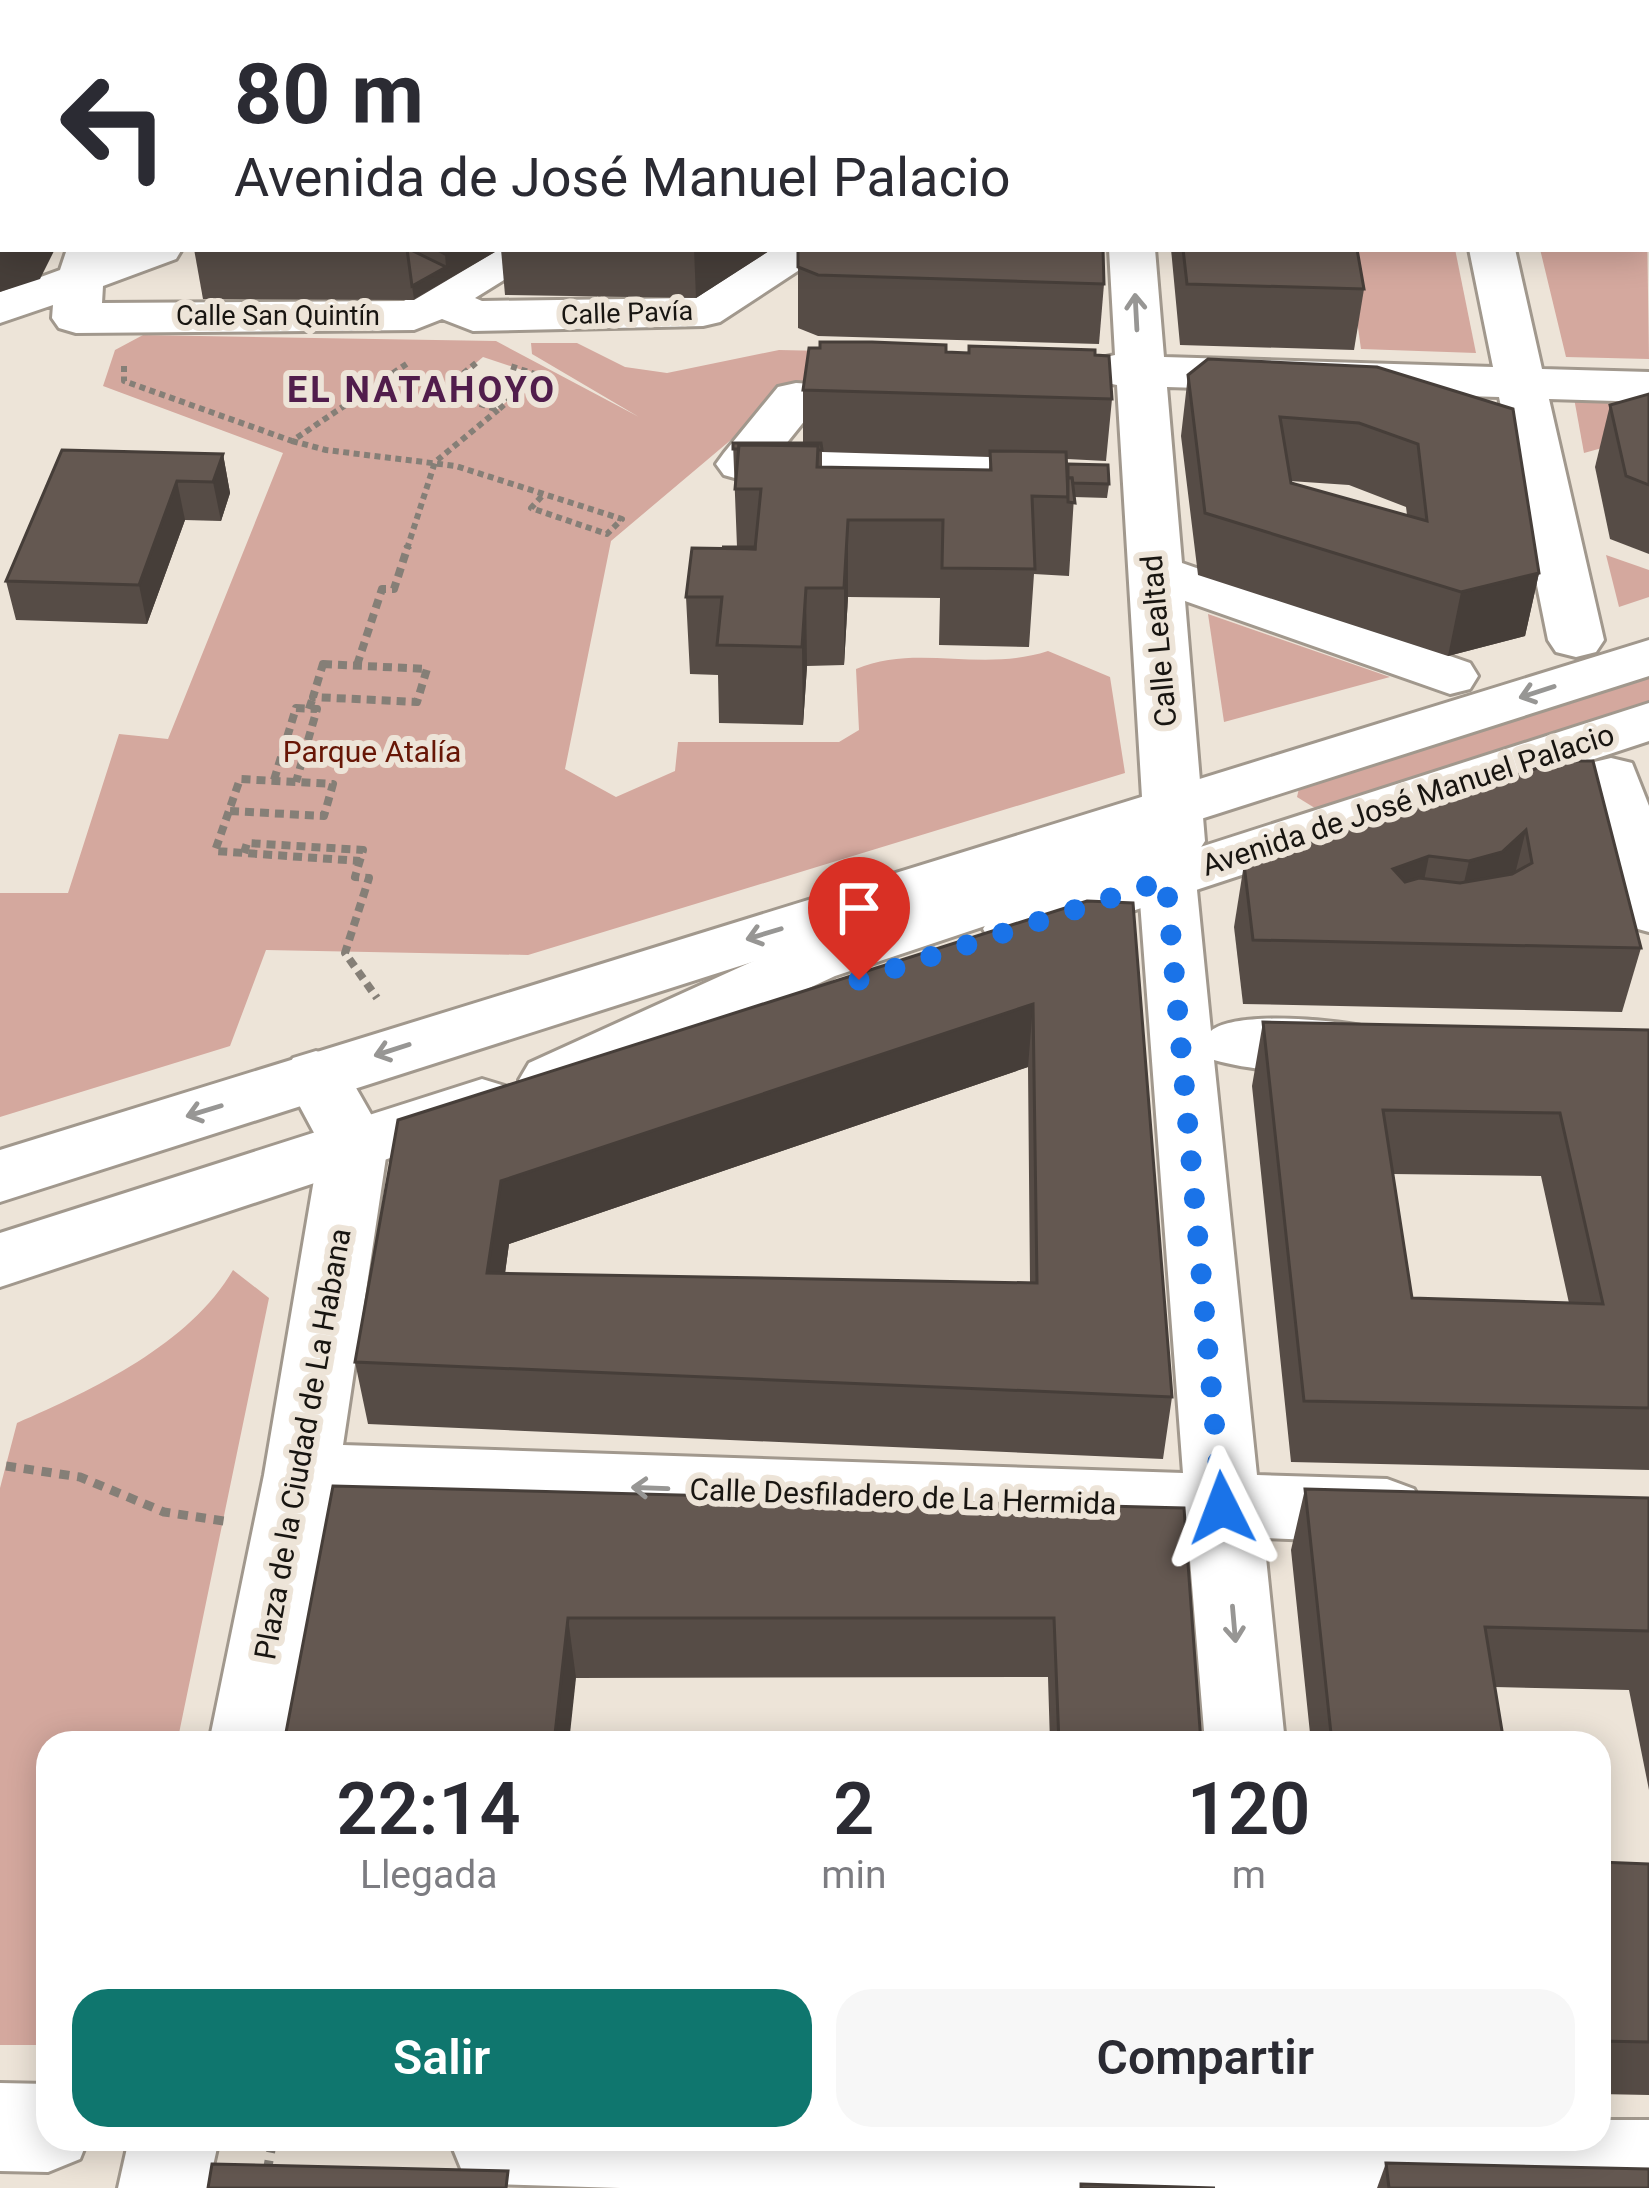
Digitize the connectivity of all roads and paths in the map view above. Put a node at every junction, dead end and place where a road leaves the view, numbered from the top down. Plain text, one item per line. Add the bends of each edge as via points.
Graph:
1 (145, 252) edge
2 (170, 252) edge
3 (515, 252) edge
4 (794, 252) edge
5 (1132, 252) edge
6 (1493, 252) edge
7 (85, 265) edge
8 (441, 298) junction
9 (0, 309) edge
10 (161, 317) junction
11 (483, 357) dead end
12 (410, 362) dead end
13 (124, 363) dead end
14 (499, 363) dead end
15 (1521, 382) junction
16 (1649, 387) edge
17 (1122, 389) junction
18 (934, 402) edge
19 (498, 410) junction
20 (292, 441) junction
21 (435, 462) junction
22 (1098, 474) junction
23 (543, 495) junction
24 (1153, 571) junction
25 (1576, 640) dead end
26 (1649, 657) edge
27 (357, 665) junction
28 (1450, 676) dead end
29 (311, 697) junction
30 (309, 709) junction
31 (1649, 721) edge
32 (1612, 778) dead end
33 (274, 780) junction
34 (296, 782) junction
35 (1173, 806) junction
36 (230, 811) junction
37 (1166, 880) junction
38 (1649, 911) edge
39 (1238, 1043) dead end
40 (410, 1045) junction
41 (1420, 1048) edge
42 (316, 1075) junction
43 (552, 1080) junction
44 (354, 1144) junction
45 (0, 1176) edge
46 (0, 1260) edge
47 (6, 1466) dead end
48 (297, 1499) junction
49 (1222, 1508) junction
50 (1444, 1512) edge
51 (251, 1731) edge
52 (1244, 1731) edge
53 (0, 2127) edge
54 (36, 2128) edge
55 (171, 2151) edge
56 (271, 2151) edge
57 (873, 2151) edge
58 (1283, 2164) edge
59 (1649, 2165) edge
60 (163, 2188) edge
61 (265, 2188) edge

1 - 7 street
2 - 10 street, Calle San Quintín
3 - 8 street, Calle San Quintín
4 - 8 street, Calle Pavía via 703,312 473,316
17 -> 5 street, Calle Lealtad
6 - 15 street
7 - 9 street
7 - 10 street, Calle San Quintín via 76,318
8 - 10 street, Calle San Quintín via 414,316
11 - 19 path via 442,391
12 - 20 path
13 - 20 path via 124,381
14 - 19 path via 538,375
15 - 16 street
15 - 17 street
15 - 25 street
17 - 22 street, Calle Lealtad
18 - 22 street via 796,398 742,464
19 - 21 path
20 - 21 path via 317,451
21 - 23 path
21 - 27 path via 394,589 382,589
22 - 24 street, Calle Lealtad
23 - 23 path via 583,507 622,519 607,534 531,508
24 - 28 street
24 - 35 street, Calle Lealtad
26 -> 35 street, Avenida de José Manuel Palacio
27 - 29 path via 323,664
27 - 29 path via 427,669 417,702
29 - 30 path
30 - 33 path via 296,708
30 - 34 path via 317,710
31 - 37 street, Avenida de José Manuel Palacio
32 - 38 street
33 - 34 path
33 - 36 path via 240,779
34 - 36 path via 333,784 324,816
35 -> 40 street, Avenida de José Manuel Palacio
35 - 43 street, Avenida de José Manuel Palacio via 1175,841 813,960
36 - 40 path via 214,851 360,861 355,878 369,878 345,953
37 - 43 street, Avenida de José Manuel Palacio
37 - 49 street
39 - 41 street
40 -> 42 street, Avenida de José Manuel Palacio
42 - 44 street
42 -> 45 street, Avenida de José Manuel Palacio
43 - 44 street, Avenida de José Manuel Palacio
44 - 46 street, Avenida de José Manuel Palacio
44 - 48 street, Plaza de la Ciudad de La Habana
47 - 48 path via 80,1477 188,1517
49 -> 48 street, Calle Desfiladero de La Hermida
48 - 51 street, Plaza de la Ciudad de La Habana
49 - 50 street, Calle Desfiladero de La Hermida
49 -> 52 street
53 - 54 street
55 - 60 street
56 - 61 path
57 - 58 street
58 - 59 street

